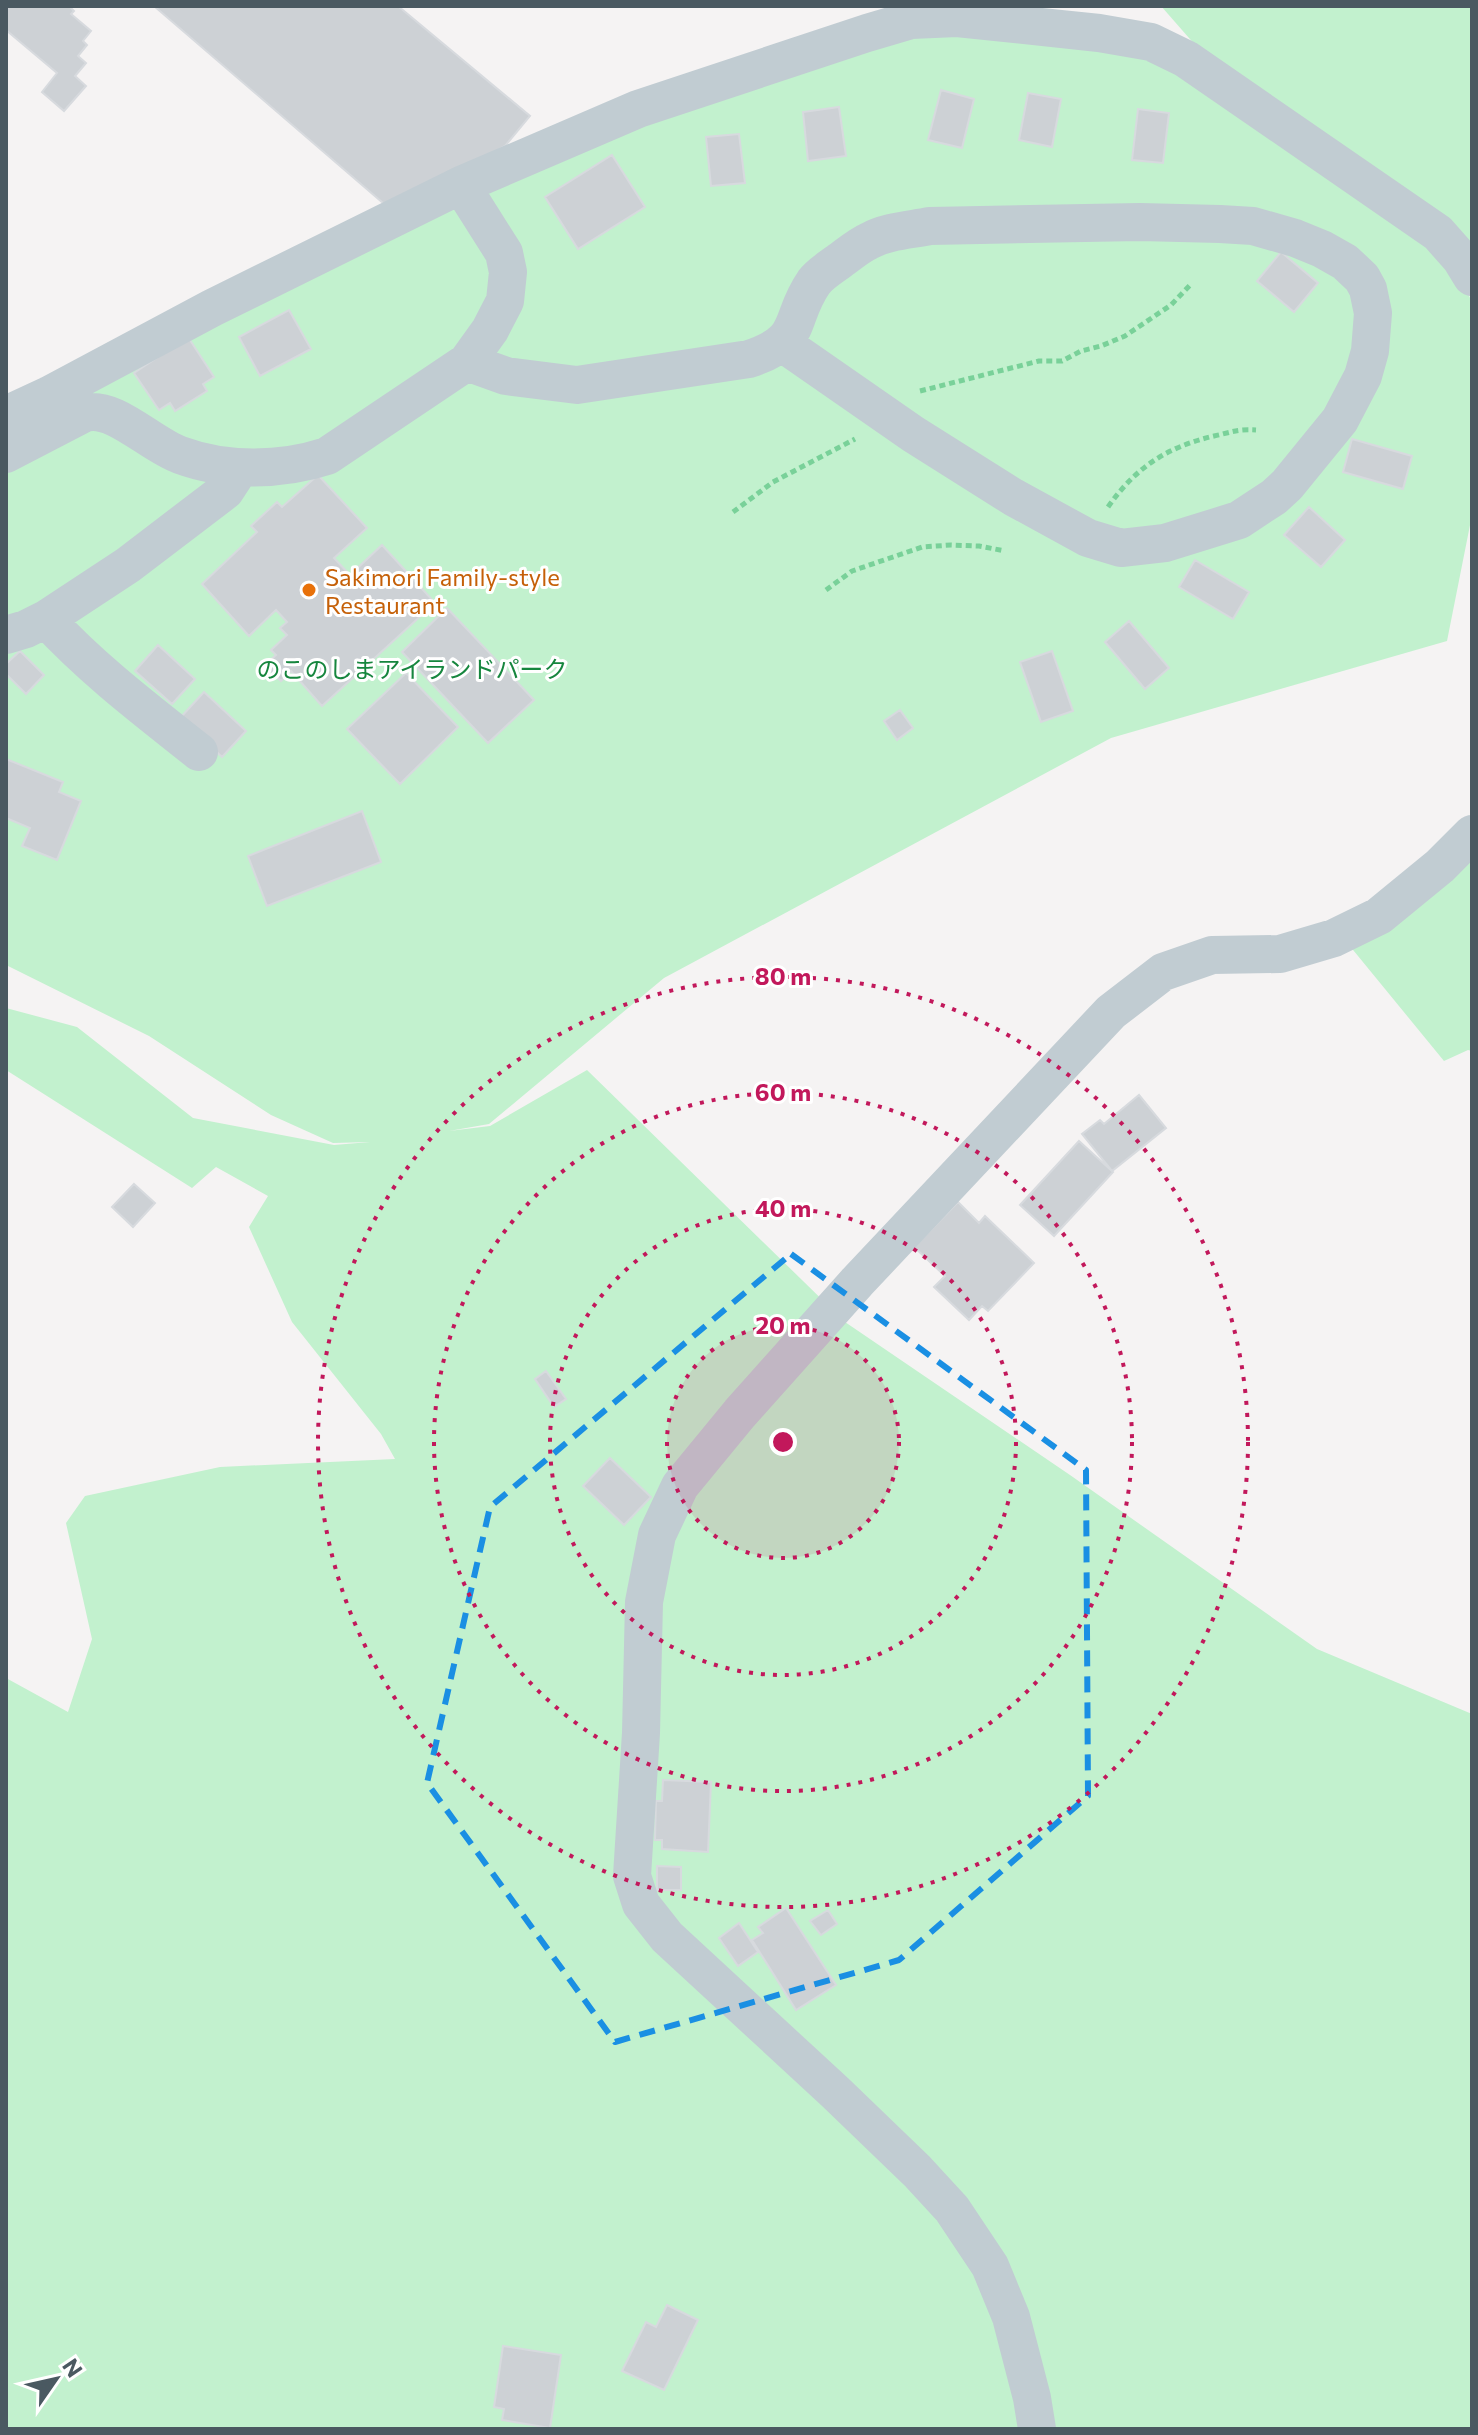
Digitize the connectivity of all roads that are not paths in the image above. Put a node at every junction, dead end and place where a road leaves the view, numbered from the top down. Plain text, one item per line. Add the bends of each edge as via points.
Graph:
1 (461, 185) junction
2 (1472, 277) edge
3 (782, 343) junction
4 (467, 362) junction
5 (6, 415) edge
6 (6, 454) edge
7 (240, 468) junction
8 (46, 619) junction
9 (6, 635) edge
10 (199, 752) dead end
11 (1472, 834) edge
12 (1037, 2429) edge

1 - 2 street via 638,109 911,20 957,18 1151,42 1186,59 1438,233
1 - 4 street via 504,253 508,272 505,301
1 - 5 street
3 - 3 street via 792,333 815,281 827,269 870,240 930,226 1253,226 1322,249 1355,270 1368,289 1373,313 1363,376 1340,420 1287,485 1239,520 1165,543 1121,548 1088,538 1013,497
3 - 4 street via 749,359 577,385 506,376
4 - 7 street via 327,456 307,463
6 - 7 street via 95,410 176,454
7 - 8 street via 225,491
8 - 9 street
8 - 10 street via 120,690
11 - 12 street via 1379,916 1334,938 1280,954 1212,955 1163,972 1111,1012 740,1413 680,1486 657,1535 644,1602 632,1876 641,1904 667,1937 952,2209 990,2266 1011,2317

